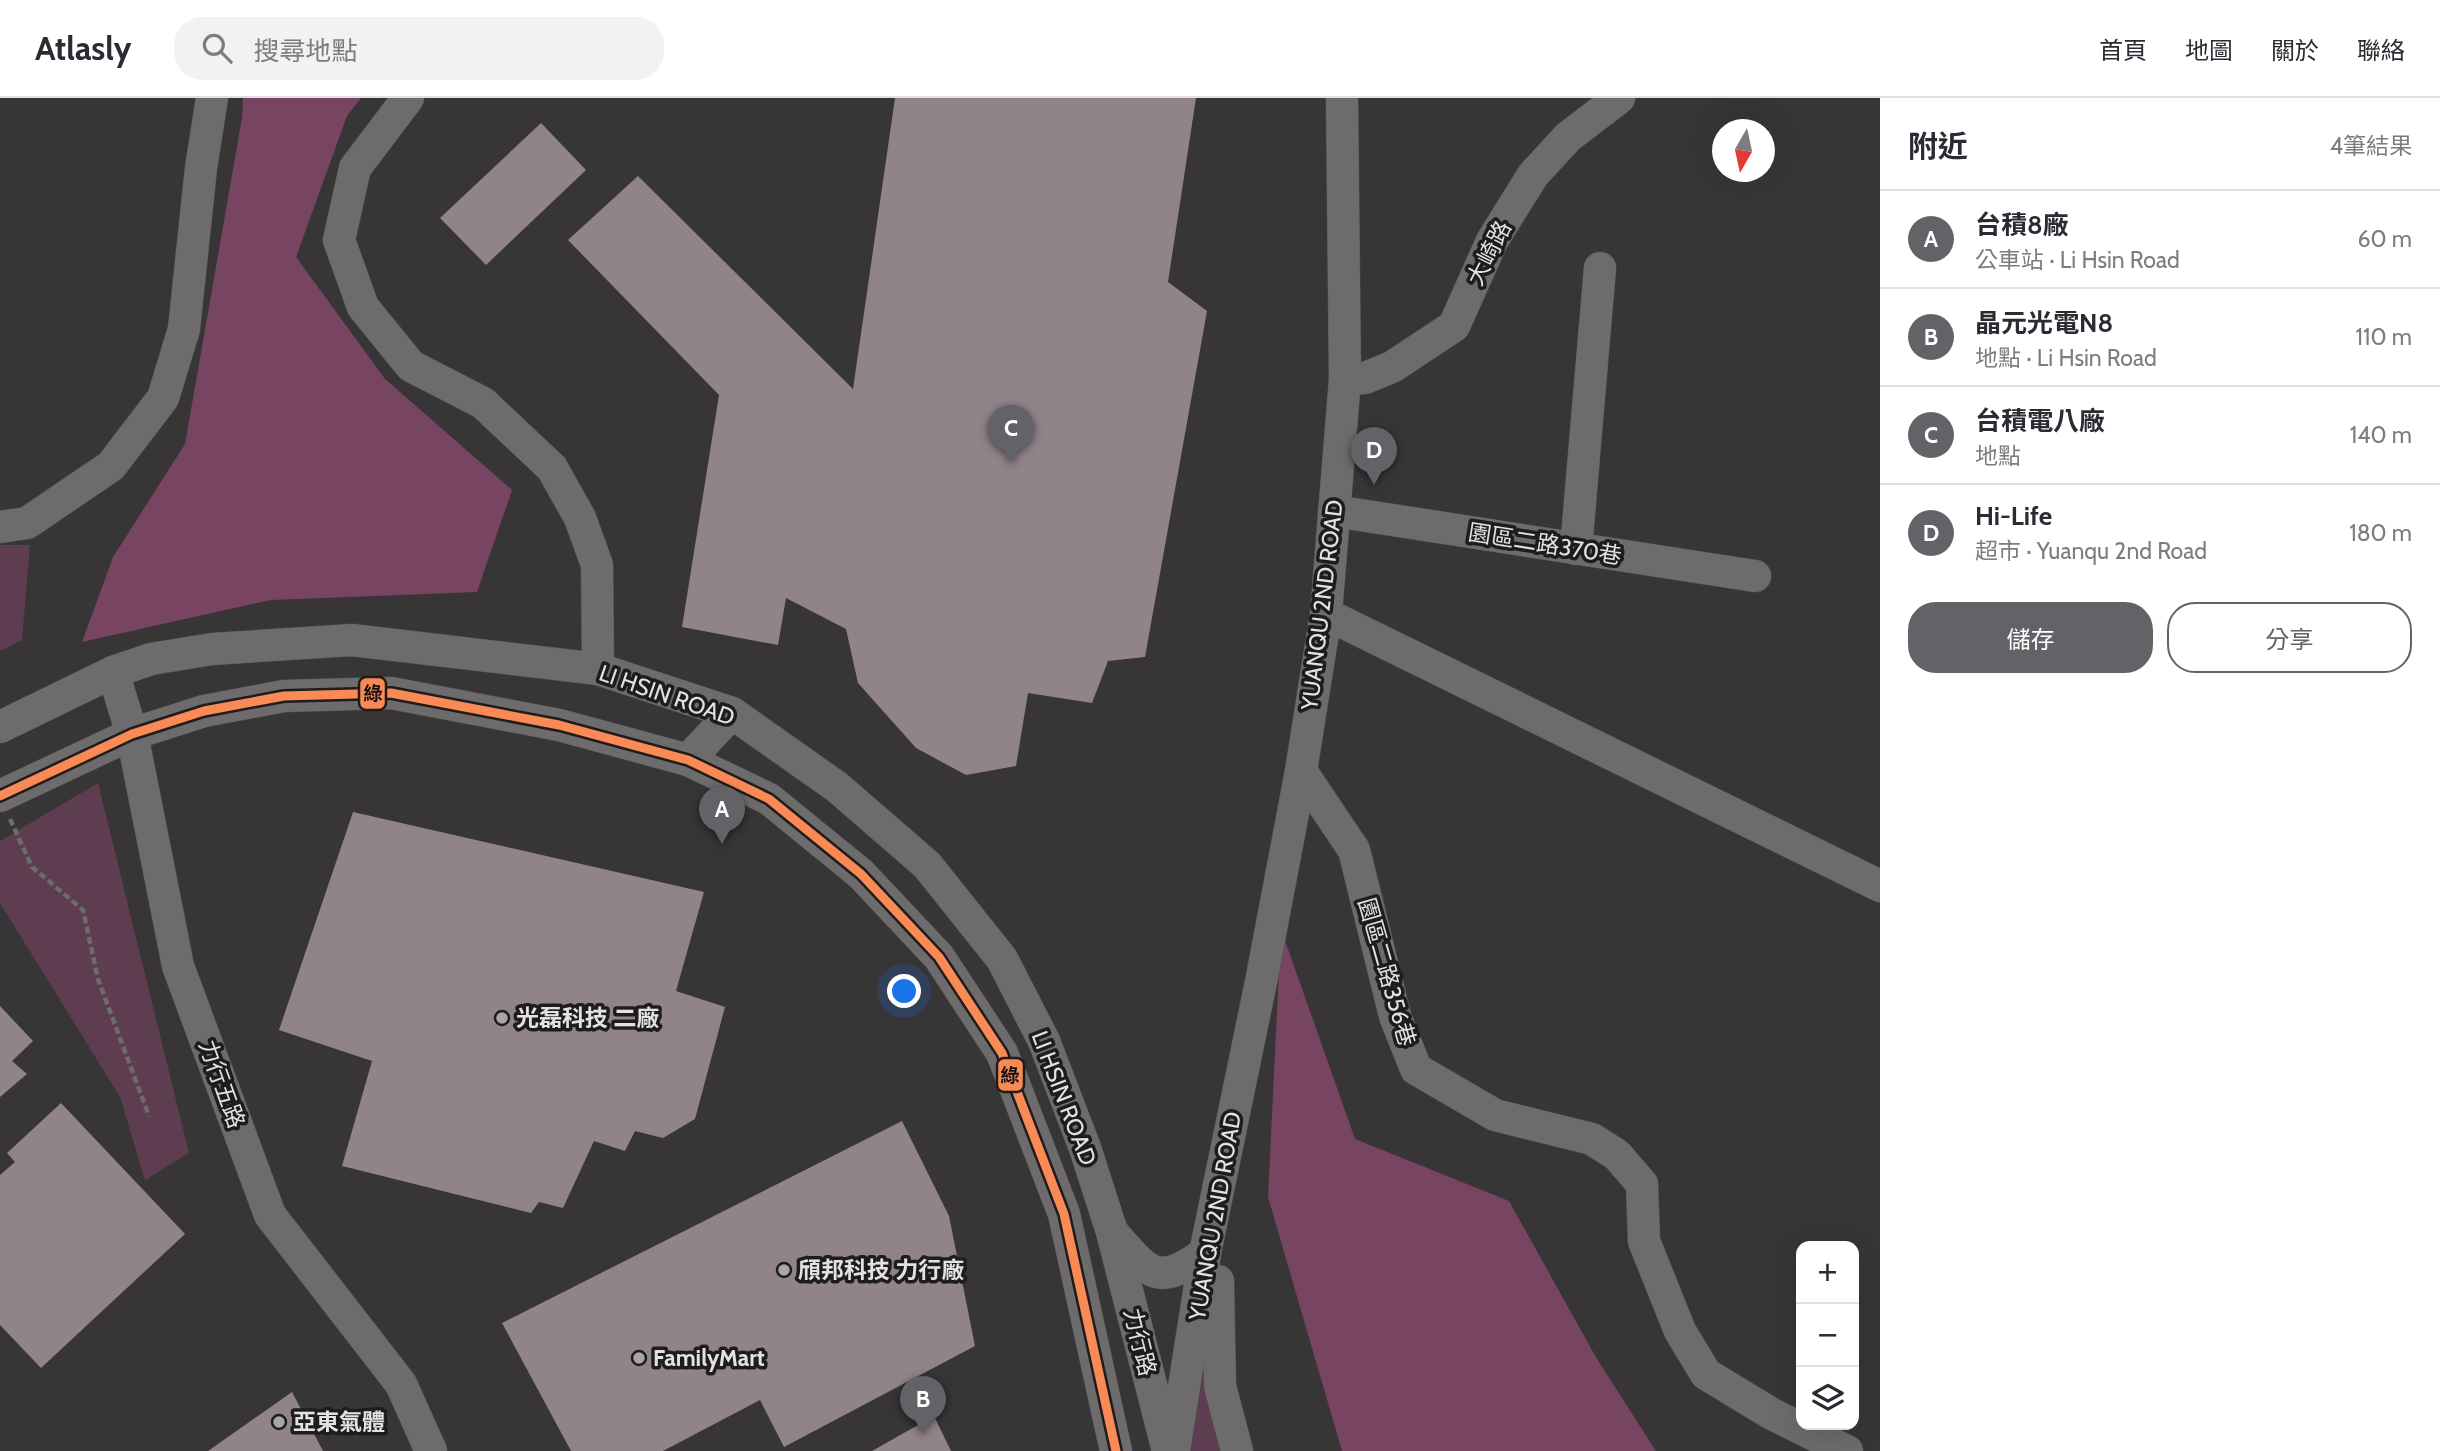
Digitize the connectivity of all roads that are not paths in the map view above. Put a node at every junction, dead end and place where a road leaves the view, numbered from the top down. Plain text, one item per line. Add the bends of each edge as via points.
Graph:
1 (212, 98) edge
2 (408, 98) edge
3 (1342, 98) edge
4 (1619, 98) edge
5 (1600, 268) dead end
6 (1345, 379) junction
7 (1334, 511) junction
8 (14, 525) edge
9 (1576, 548) junction
10 (1755, 576) dead end
11 (1326, 614) junction
12 (598, 669) junction
13 (113, 673) junction
14 (732, 713) junction
15 (0, 727) edge
16 (132, 734) junction
17 (688, 760) junction
18 (1301, 771) junction
19 (4, 806) edge
20 (940, 881) junction
21 (1880, 886) edge
22 (898, 914) junction
23 (1261, 982) junction
24 (1112, 1232) junction
25 (1205, 1253) junction
26 (431, 1451) edge
27 (1116, 1451) edge
28 (1168, 1451) edge
29 (1174, 1451) edge
30 (1237, 1451) edge
31 (1847, 1451) edge

1 - 8 street via 184,328 163,398 111,466
2 - 12 street via 355,168 340,240 363,307 411,366 483,403 552,468 580,518 597,565
3 - 6 street, YUANQU 2ND ROAD
4 - 6 street, 大崎路 via 1568,137 1533,175 1492,241 1454,326 1392,368 1365,378
5 - 9 street
6 - 7 street, YUANQU 2ND ROAD
7 - 9 street, 園區二路370巷
7 - 11 street, YUANQU 2ND ROAD
9 - 10 street, 園區二路370巷
11 - 18 street, YUANQU 2ND ROAD
11 - 21 street
12 - 13 street, LI HSIN ROAD via 352,639 212,649 151,659
12 - 14 street, LI HSIN ROAD
13 - 15 street, LI HSIN ROAD
13 - 16 street, 力行五路
14 - 17 street
14 - 20 street, LI HSIN ROAD via 837,787
16 - 17 street, LI HSIN ROAD via 204,711 284,696 391,693 559,725
16 - 19 street, LI HSIN ROAD
16 - 26 street, 力行五路 via 178,965 270,1215 401,1384
17 - 22 street, LI HSIN ROAD via 769,799 861,874
18 - 23 street, YUANQU 2ND ROAD
18 - 31 street, 園區二路356巷 via 1354,850 1395,1016 1416,1069 1495,1115 1592,1139 1617,1154 1642,1184 1644,1241 1680,1331 1706,1374
20 - 22 street
20 - 24 street, LI HSIN ROAD via 1002,959 1044,1041
22 - 27 street, LI HSIN ROAD via 939,957 1002,1053 1028,1115 1065,1214
23 - 25 street, YUANQU 2ND ROAD
23 - 30 street, YUANQU 2ND ROAD via 1218,1234 1220,1386
24 - 25 street via 1134,1257 1163,1275 1179,1271
24 - 28 street, 力行路
25 - 29 street, YUANQU 2ND ROAD

